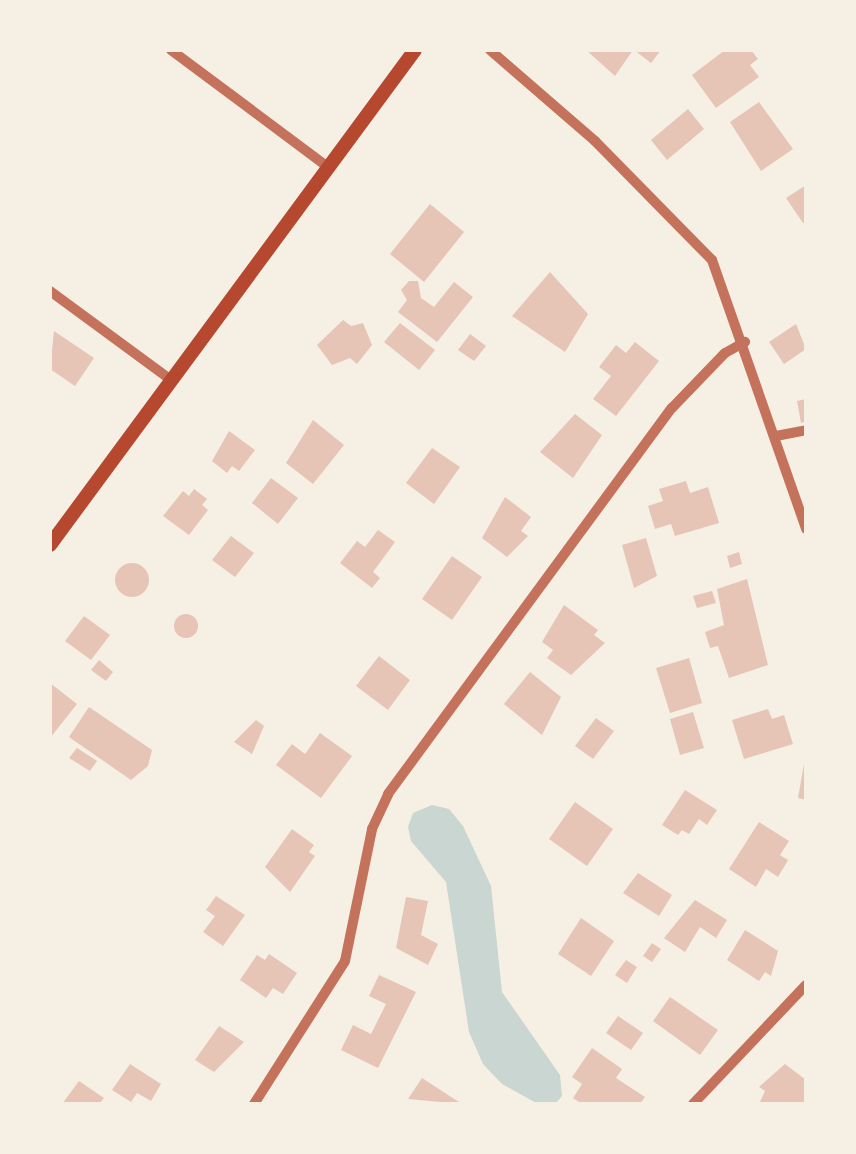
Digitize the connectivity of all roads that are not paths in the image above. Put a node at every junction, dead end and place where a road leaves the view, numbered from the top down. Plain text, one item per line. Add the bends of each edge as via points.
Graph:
1 (171, 50) edge
2 (415, 50) edge
3 (490, 50) edge
4 (328, 167) junction
5 (50, 291) edge
6 (745, 342) junction
7 (170, 378) junction
8 (806, 430) edge
9 (776, 436) junction
10 (806, 529) edge
11 (50, 546) edge
12 (806, 985) edge
13 (254, 1104) edge
14 (693, 1104) edge

1 - 4 street
2 - 4 main road
3 - 6 street via 697,240 726,284
4 - 7 main road
5 - 7 street
6 - 9 street
6 - 13 street via 725,353 672,408 388,794 372,829 345,962
7 - 11 main road
8 - 9 street
9 - 10 street
12 - 14 street

